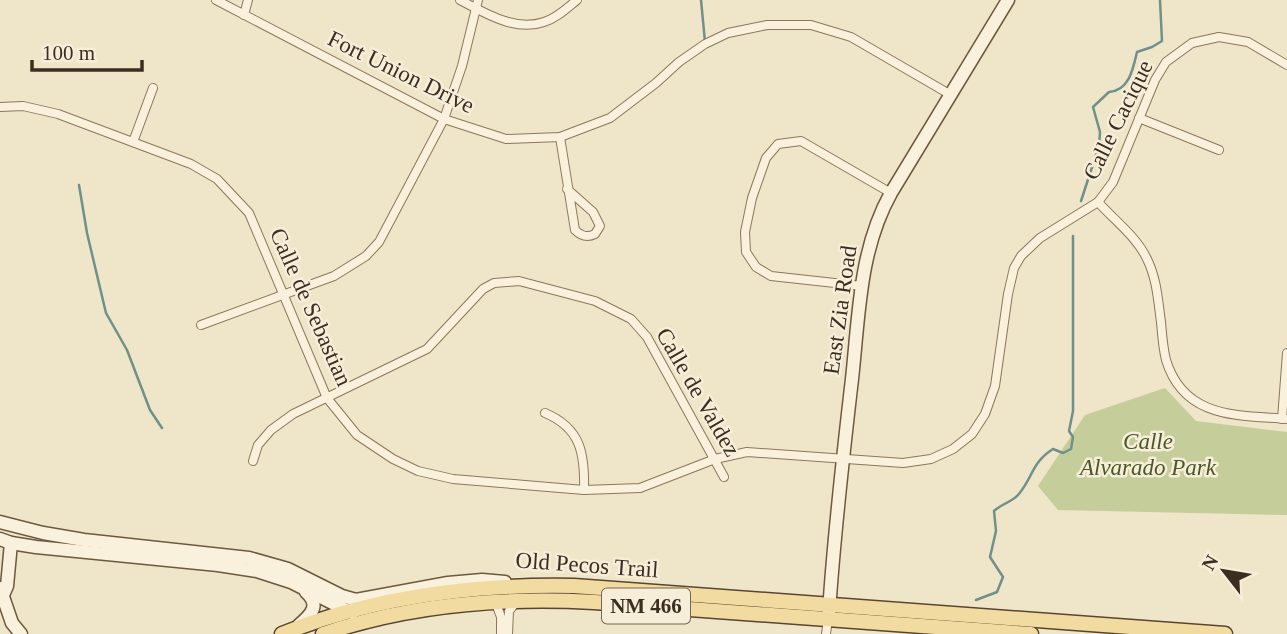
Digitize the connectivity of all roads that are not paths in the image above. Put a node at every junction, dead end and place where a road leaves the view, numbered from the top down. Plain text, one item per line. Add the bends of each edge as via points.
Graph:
1 (216, 0) edge
2 (248, 0) edge
3 (460, 0) edge
4 (577, 0) edge
5 (1008, 0) edge
6 (477, 4) edge
7 (244, 15) junction
8 (1287, 65) edge
9 (153, 88) dead end
10 (951, 95) junction
11 (0, 107) edge
12 (1139, 118) junction
13 (444, 119) junction
14 (560, 137) junction
15 (133, 142) junction
16 (1219, 150) dead end
17 (567, 189) junction
18 (891, 193) junction
19 (1098, 202) junction
20 (862, 286) junction
21 (284, 294) junction
22 (201, 325) dead end
23 (1287, 353) edge
24 (327, 398) junction
25 (545, 414) dead end
26 (1284, 419) edge
27 (715, 459) junction
28 (843, 459) junction
29 (253, 461) dead end
30 (724, 477) dead end
31 (584, 490) junction
32 (0, 522) edge
33 (0, 531) edge
34 (6, 541) edge
35 (291, 582) junction
36 (534, 585) junction
37 (574, 586) junction
38 (1, 593) edge
39 (518, 600) junction
40 (495, 601) junction
41 (772, 608) junction
42 (346, 611) junction
43 (828, 619) edge
44 (374, 620) junction
45 (287, 632) edge
46 (21, 634) edge
47 (323, 634) edge
48 (501, 634) edge
49 (508, 634) edge
50 (1031, 634) edge
51 (1225, 634) edge

1 - 7 street, Fort Union Drive
2 - 7 street
3 - 6 street
4 - 6 street via 543,23 515,25
5 - 10 main road, East Zia Road
6 - 13 street
7 - 13 street, Fort Union Drive
8 - 12 street, Calle Cacique via 1248,42 1219,37 1192,43 1166,62
9 - 15 street
10 - 14 street, Fort Union Drive via 851,37 811,25 767,25 717,38 692,52 611,118
10 - 18 main road, East Zia Road
11 - 15 street, Calle de Sebastian via 23,106 58,114
12 - 16 street
12 - 19 street, Calle Cacique via 1113,182
13 - 14 street, Fort Union Drive via 506,139
13 - 21 street via 379,242 334,276
14 - 17 street
15 - 21 street, Calle de Sebastian via 191,163 217,179 249,214
17 - 17 street via 596,216 600,226 595,234 585,236 575,230
18 - 20 main road, East Zia Road via 872,236
18 - 20 street via 801,141 778,144 766,158 752,198 744,232 746,252 756,267 771,276
19 - 26 street via 1148,260 1166,359 1181,388 1211,410
19 - 28 street, Calle Cacique via 1040,238 1014,268 995,386 972,434 931,459 903,463
20 - 28 main road, East Zia Road
21 - 22 street
21 - 24 street, Calle de Sebastian
23 - 26 street
24 - 27 street, Calle de Valdez via 427,349 483,289 519,281 595,301 631,318 647,337
24 - 29 street, Calle de Valdez via 271,430 258,445
24 - 31 street, Calle de Sebastian via 357,435 418,471 453,479
25 - 31 street via 559,419 579,441
27 - 28 street, Calle de Sebastian via 747,452
27 - 30 street, Calle de Valdez
27 - 31 street, Calle de Sebastian via 640,488
28 - 43 main road, East Zia Road
32 - 36 main road, Old Pecos Trail via 84,540 249,558 289,569 356,600 482,580
33 - 34 main road via 9,536
34 - 35 main road, Old Pecos Trail via 239,568
34 - 38 main road via 7,586
35 - 42 main road, Old Pecos Trail
35 - 45 main road via 309,595 313,604 310,617
36 - 37 main road, Old Pecos Trail / NM 466
36 - 42 main road, NM 466 via 426,594
37 - 40 main road via 506,592
37 - 41 main road, Old Pecos Trail / NM 466
38 - 46 main road
39 - 40 main road, Old Pecos Trail / NM 466
39 - 41 main road, Old Pecos Trail / NM 466
39 - 49 street via 509,611
40 - 44 main road, Old Pecos Trail / NM 466
40 - 48 street
41 - 43 main road, Old Pecos Trail / NM 466
42 - 44 main road, Old Pecos Trail
42 - 45 main road, NM 466
43 - 50 main road, Old Pecos Trail / NM 466
43 - 51 main road, Old Pecos Trail / NM 466
44 - 47 main road, NM 466

